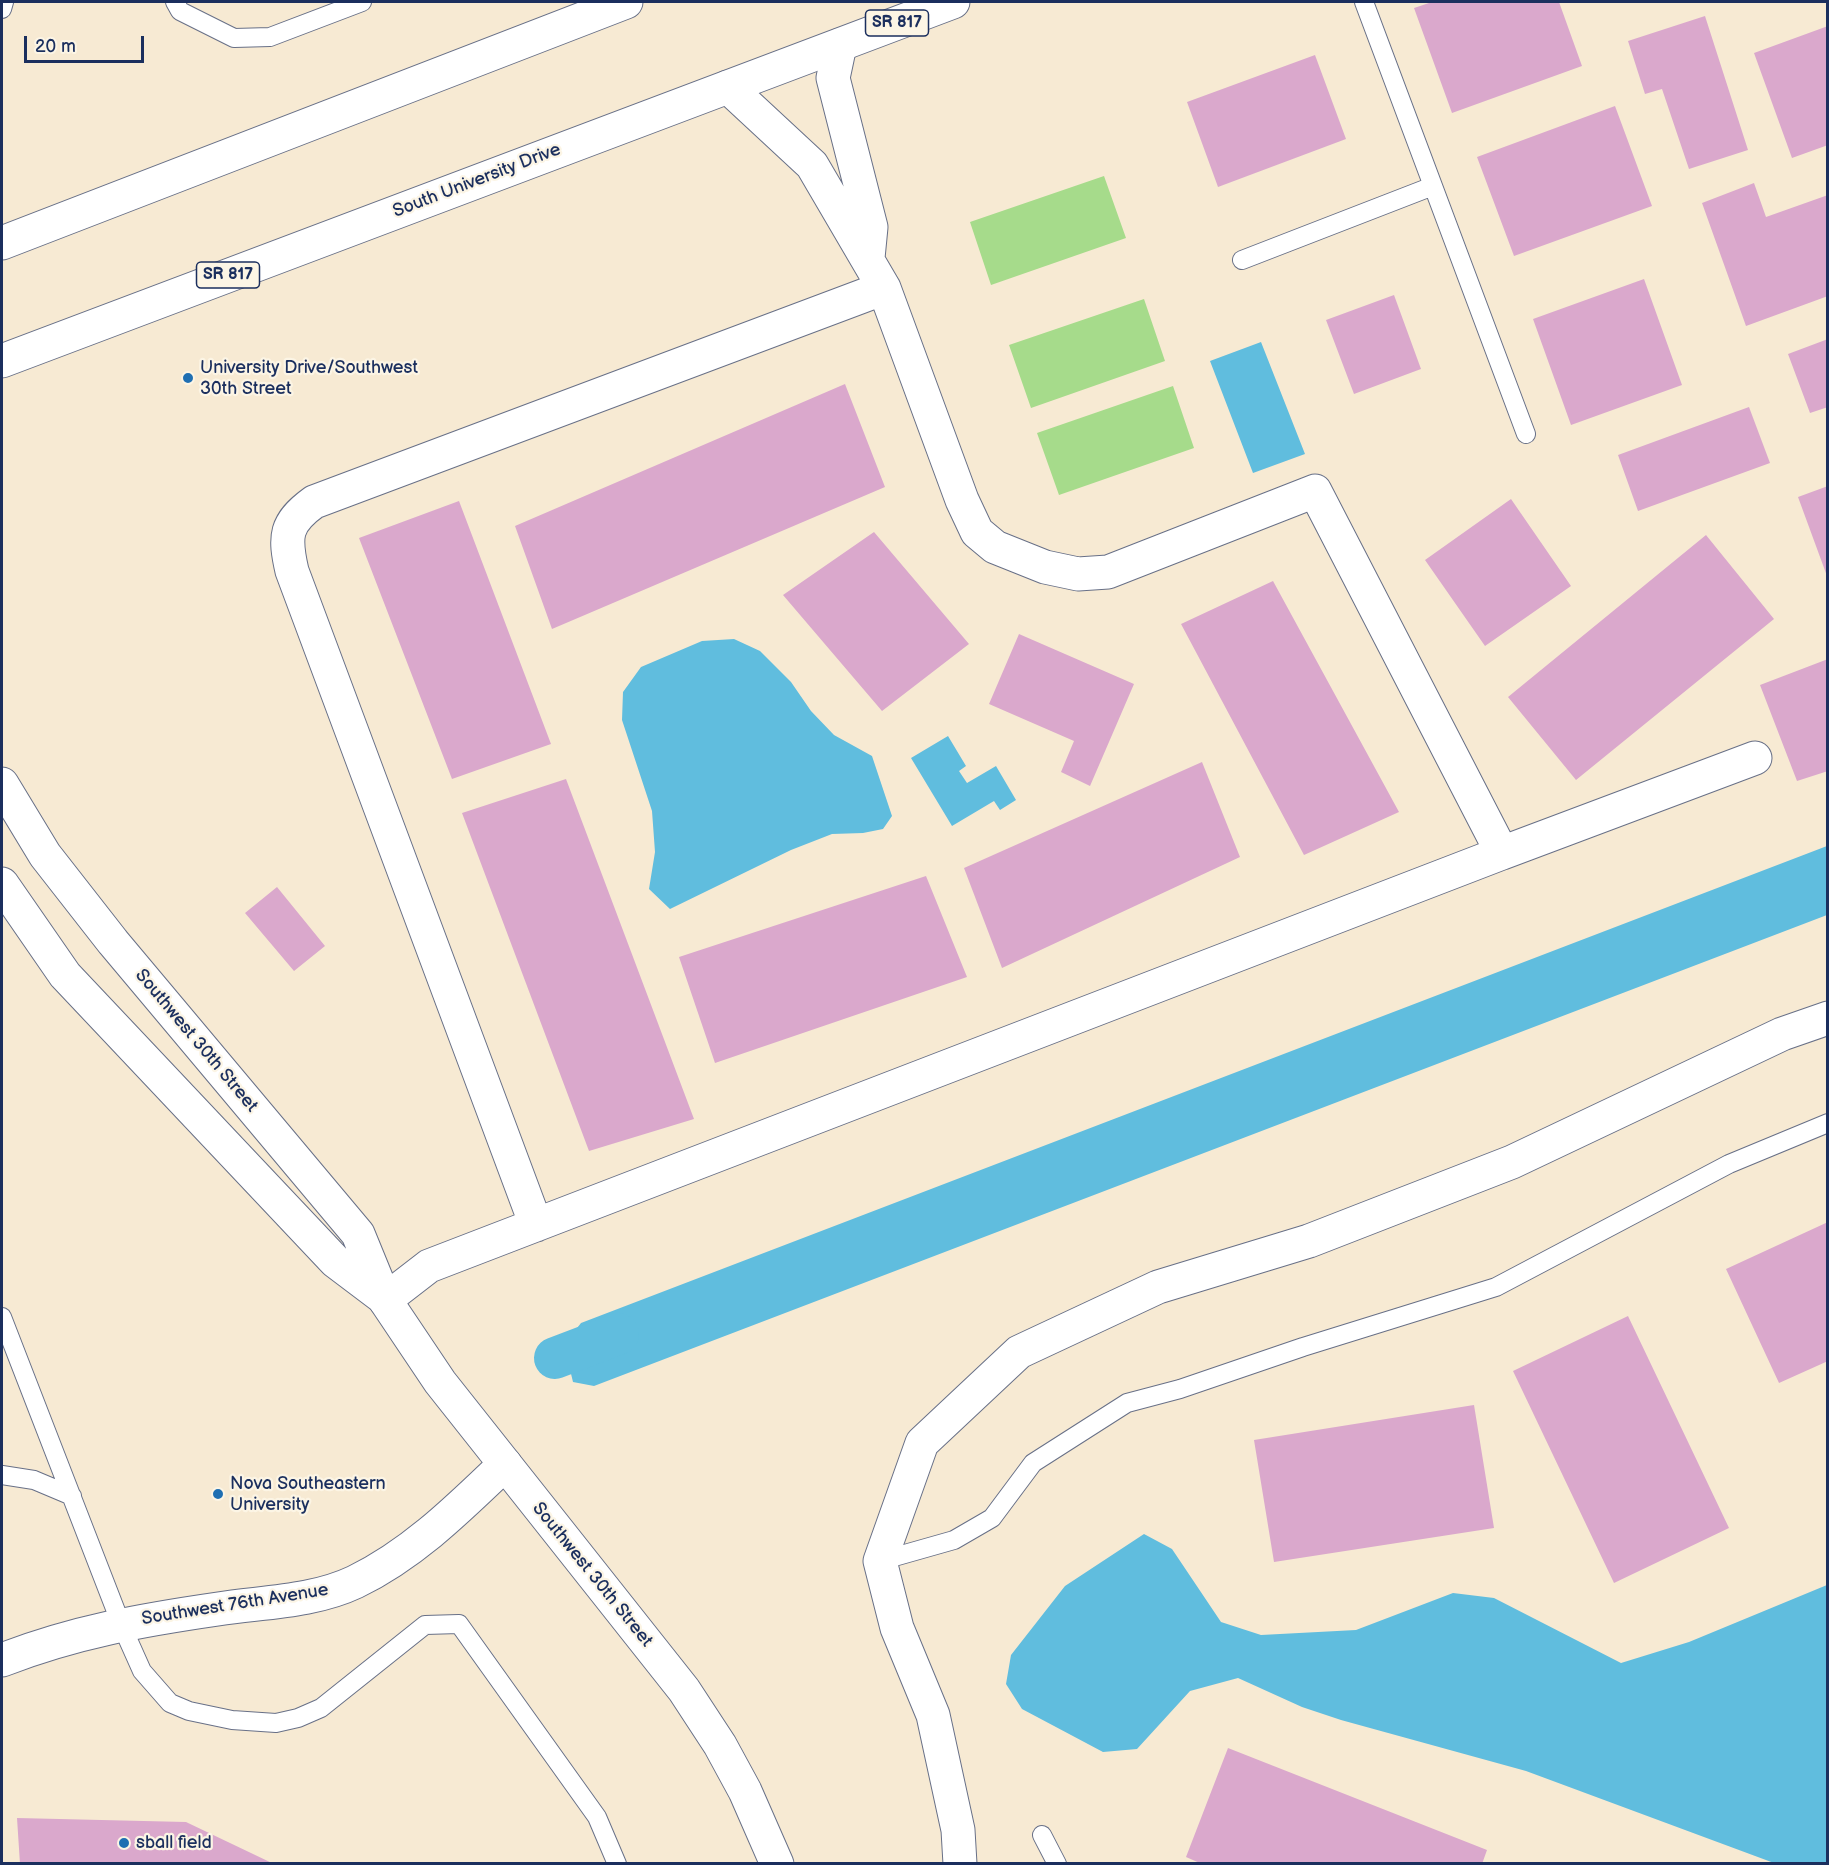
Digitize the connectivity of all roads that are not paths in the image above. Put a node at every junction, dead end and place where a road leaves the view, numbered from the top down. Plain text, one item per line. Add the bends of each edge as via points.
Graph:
1 (4, 2) edge
2 (175, 2) edge
3 (362, 2) edge
4 (626, 2) edge
5 (953, 2) edge
6 (1364, 2) edge
7 (2, 9) edge
8 (840, 45) junction
9 (728, 87) junction
10 (1433, 186) junction
11 (2, 243) edge
12 (868, 260) junction
13 (1242, 260) dead end
14 (884, 288) junction
15 (2, 361) edge
16 (1526, 434) dead end
17 (1755, 758) dead end
18 (2, 784) edge
19 (1502, 853) junction
20 (2, 885) edge
21 (1827, 1018) edge
22 (1827, 1123) edge
23 (536, 1225) junction
24 (385, 1299) junction
25 (2, 1317) edge
26 (504, 1464) junction
27 (2, 1475) edge
28 (72, 1497) junction
29 (880, 1561) junction
30 (120, 1624) junction
31 (2, 1660) edge
32 (1042, 1835) dead end
33 (617, 1863) edge
34 (777, 1863) edge
35 (960, 1863) edge
36 (1057, 1863) edge

1 - 7 lane
2 - 3 lane via 180,11 234,38 270,37
4 - 11 street
5 - 8 street, South University Drive / SR 817
6 - 10 lane
8 - 9 street, South University Drive / SR 817
8 - 12 street via 833,78 871,227
9 - 12 street via 812,165
9 - 15 street, South University Drive / SR 817
10 - 13 lane
10 - 16 lane
12 - 14 street
14 - 19 street via 962,500 977,532 995,547 1045,567 1078,574 1108,572 1315,491
14 - 23 street via 314,502 288,528 286,547 292,570
17 - 19 street
18 - 24 street, Southwest 30th Street via 45,855 113,942 358,1234
19 - 23 street
20 - 24 street, Southwest 30th Street via 65,975 335,1261
21 - 29 street via 1782,1034 1512,1162 1309,1241 1158,1287 1019,1352 922,1443
22 - 29 lane via 1729,1164 1496,1287 1127,1403 1033,1463 992,1518 954,1540
23 - 24 street via 429,1266
24 - 26 street, Southwest 30th Street via 440,1382
25 - 28 lane
26 - 30 street, Southwest 76th Avenue via 430,1533 354,1582 316,1595
26 - 34 street, Southwest 30th Street via 684,1690 745,1791
27 - 28 lane via 34,1480
28 - 30 lane
29 - 35 street via 897,1628 933,1715 958,1830
30 - 31 street, Southwest 76th Avenue via 48,1642
30 - 33 lane via 142,1671 170,1703 232,1720 276,1723 321,1708 425,1625 459,1624 597,1817
32 - 36 lane

